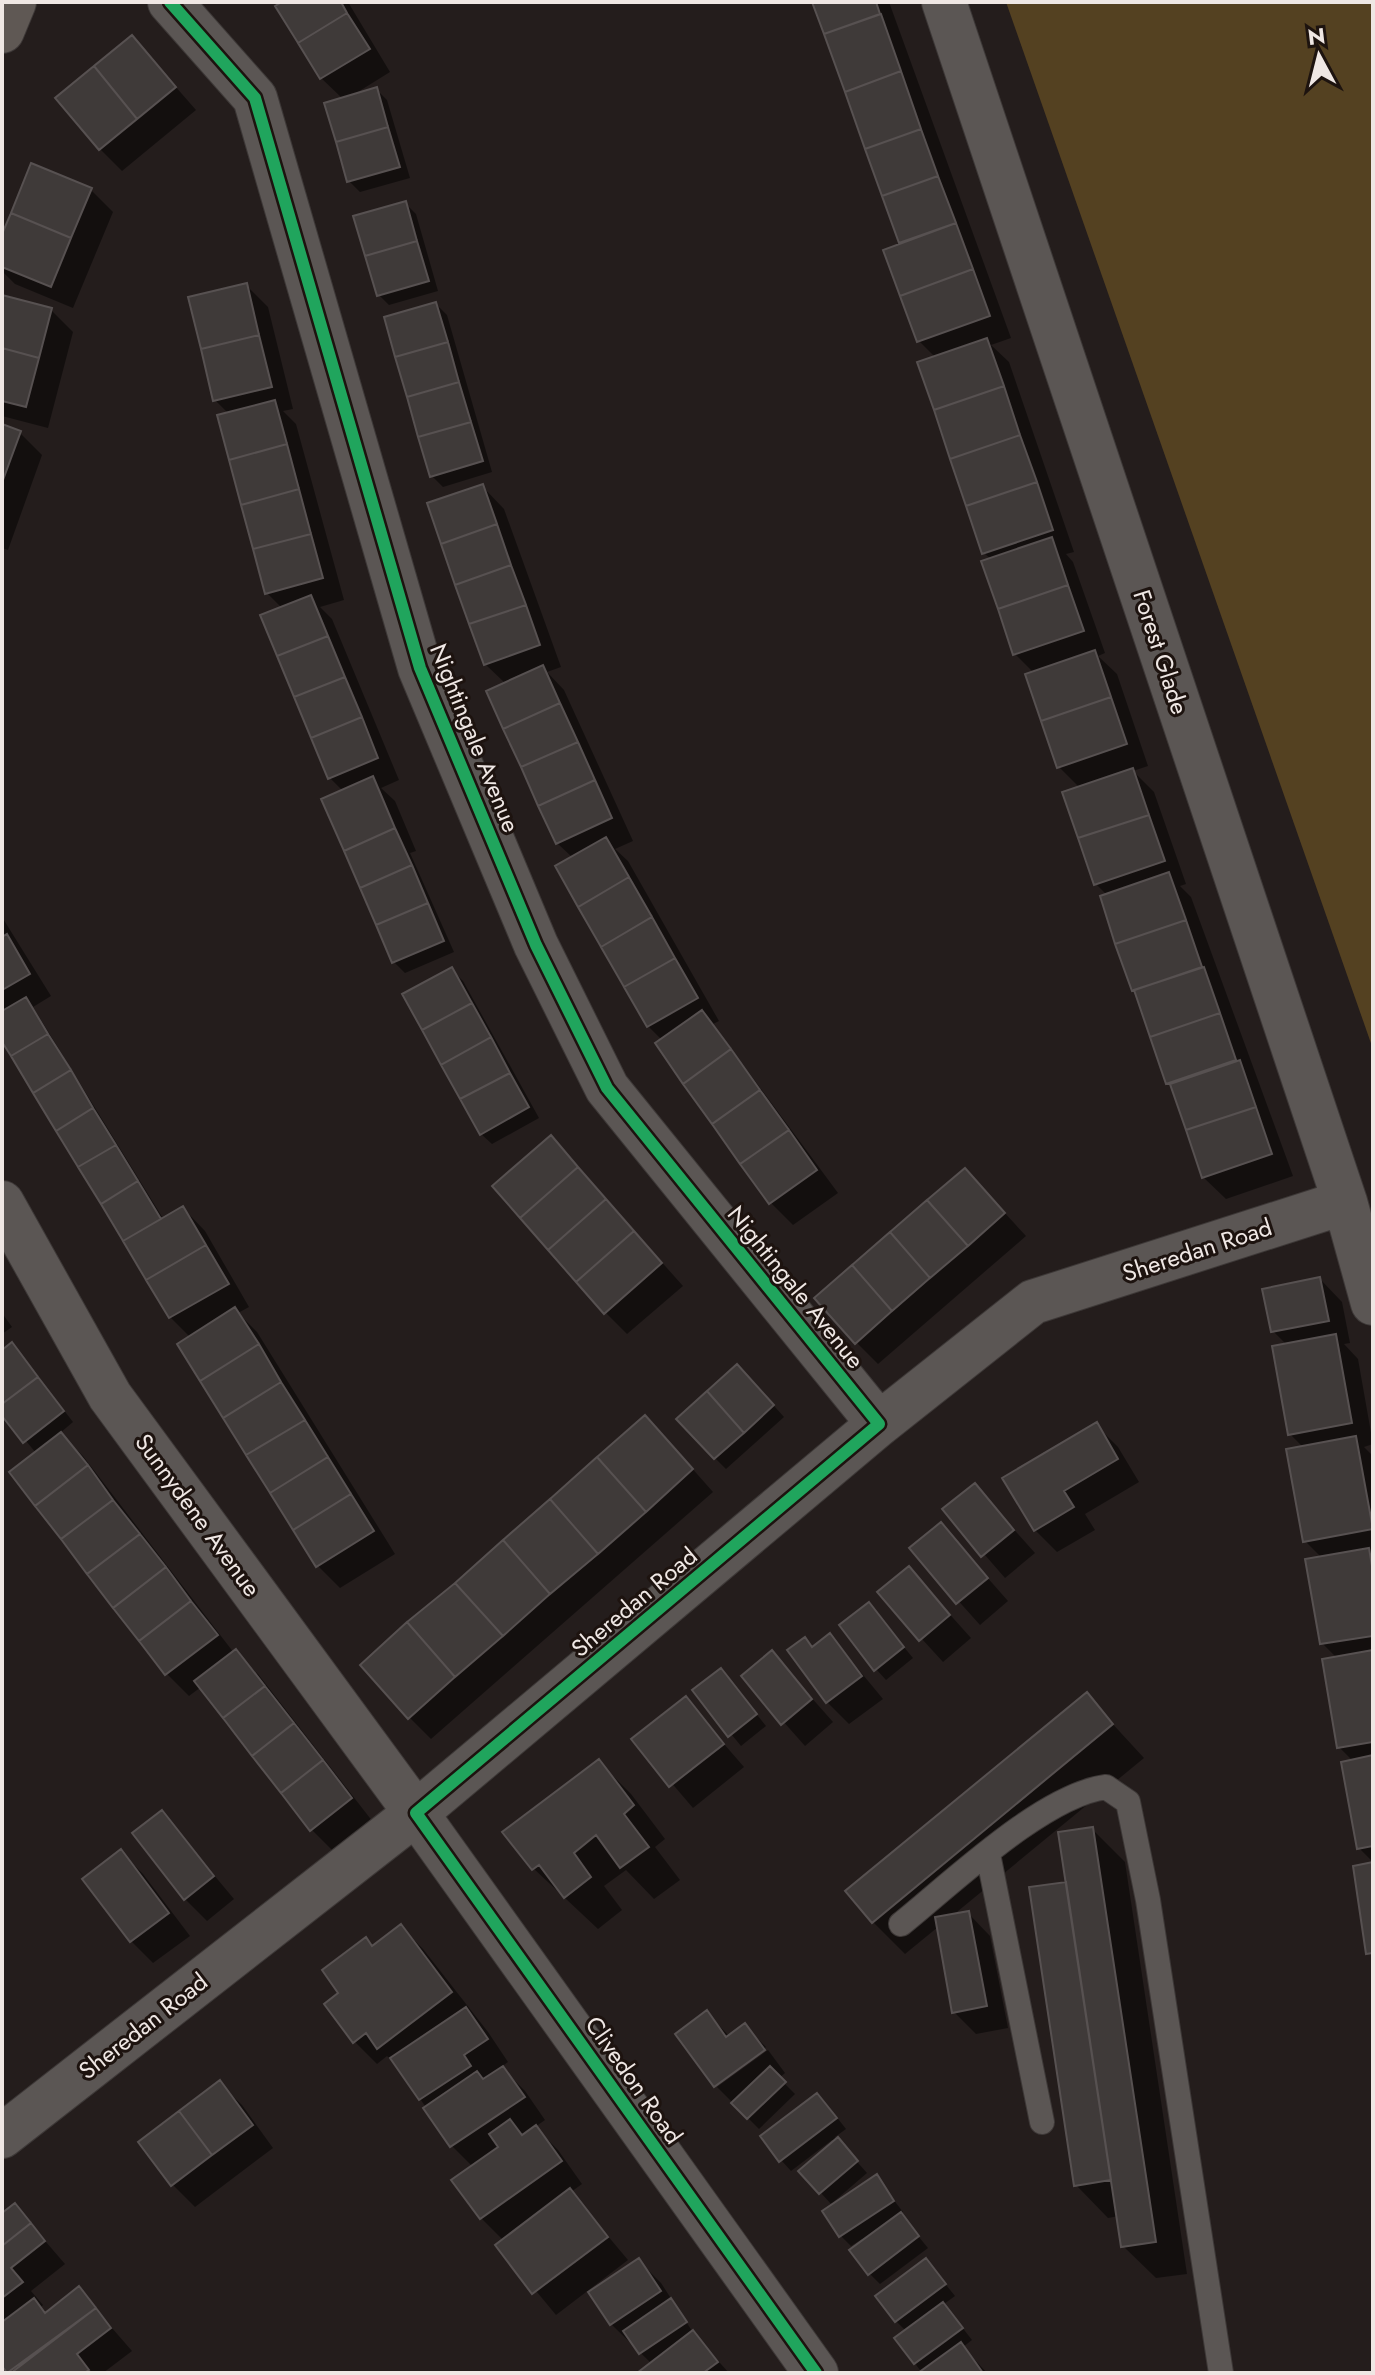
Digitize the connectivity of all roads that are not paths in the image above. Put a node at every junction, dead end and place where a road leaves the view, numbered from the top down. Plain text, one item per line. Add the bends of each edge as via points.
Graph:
1 (14, 2) edge
2 (170, 2) edge
3 (944, 2) edge
4 (2, 31) edge
5 (1345, 1202) junction
6 (2, 1203) edge
7 (1373, 1303) edge
8 (879, 1424) junction
9 (416, 1813) junction
10 (988, 1854) junction
11 (901, 1924) dead end
12 (1042, 2122) dead end
13 (2, 2136) edge
14 (816, 2373) edge
15 (1221, 2373) edge

1 - 4 street
2 - 8 street, Nightingale Avenue via 255,98 420,668 536,945 600,1074
3 - 5 street, Forest Glade
5 - 7 street, Forest Glade
5 - 8 street, Sheredan Road via 1033,1302
6 - 9 street, Sunnydene Avenue via 110,1396
8 - 9 street, Sheredan Road
9 - 13 street, Sheredan Road
9 - 14 street, Clivedon Road
10 - 11 lane
10 - 12 lane
10 - 15 lane via 1085,1789 1106,1787 1128,1802 1151,1916

